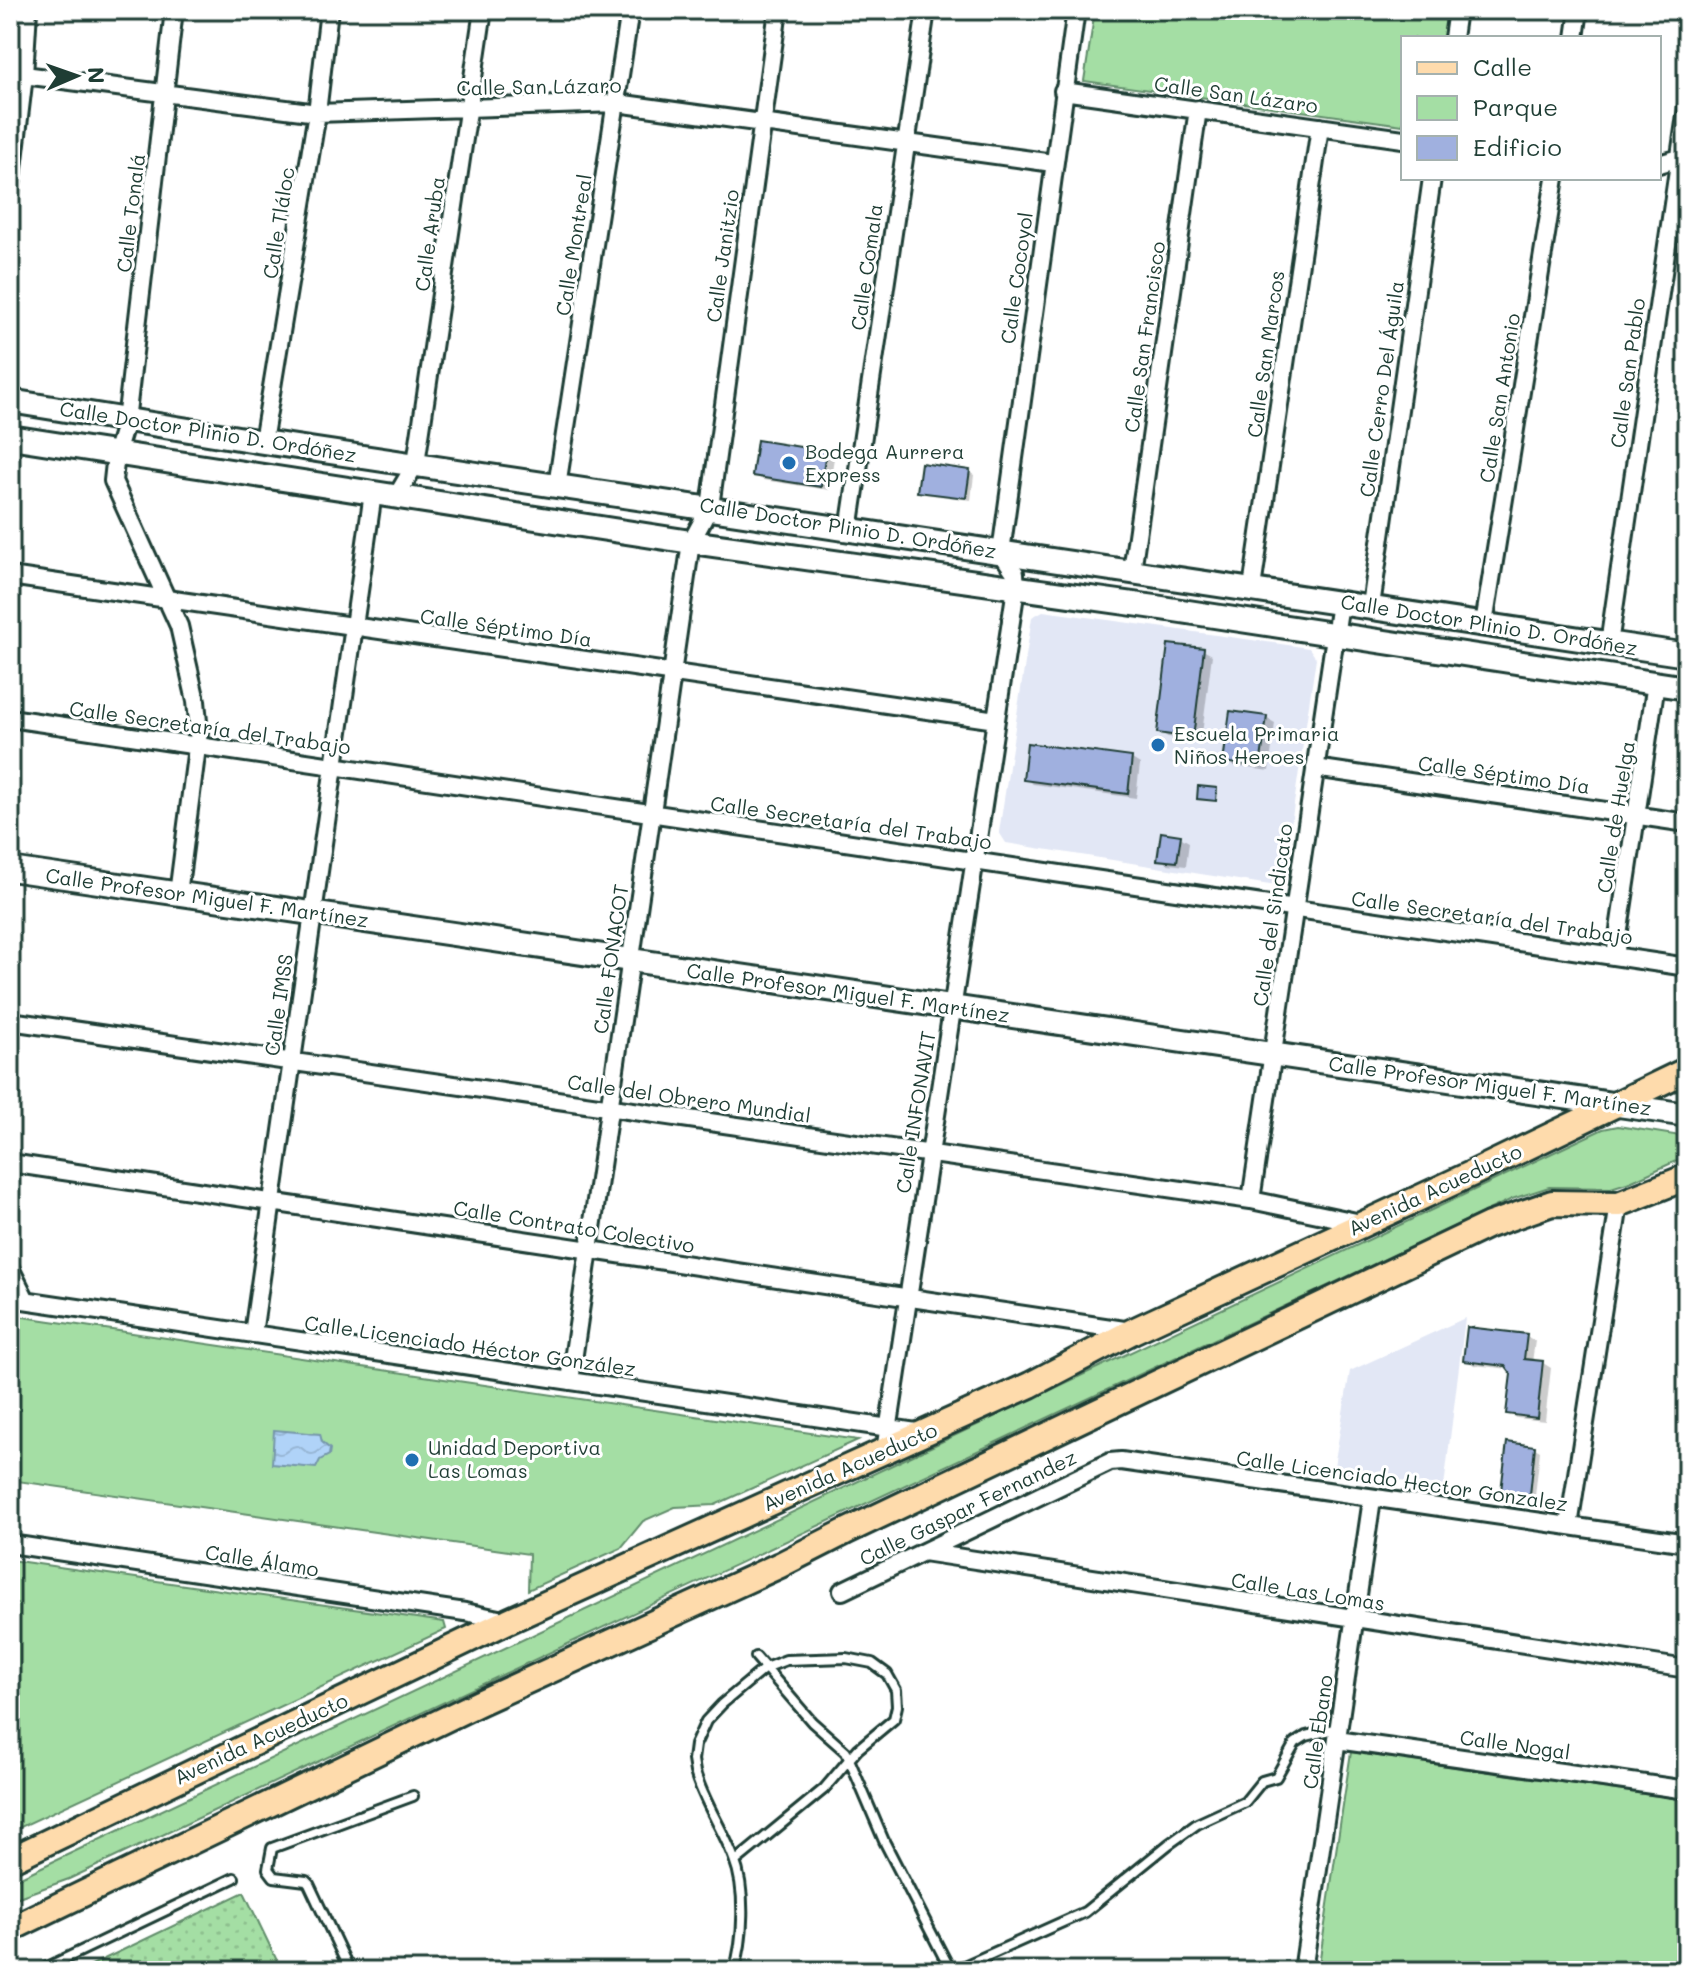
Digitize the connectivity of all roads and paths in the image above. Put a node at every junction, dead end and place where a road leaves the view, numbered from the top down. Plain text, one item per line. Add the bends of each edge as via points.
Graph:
1 (28, 10) edge
2 (174, 10) edge
3 (329, 10) edge
4 (483, 10) edge
5 (630, 10) edge
6 (778, 10) edge
7 (926, 10) edge
8 (1076, 10) edge
9 (1457, 10) edge
10 (1579, 10) edge
11 (1453, 36) edge
12 (1575, 36) edge
13 (24, 75) junction
14 (1063, 91) junction
15 (166, 94) junction
16 (617, 103) junction
17 (469, 108) junction
18 (1687, 108) edge
19 (1198, 109) junction
20 (317, 113) junction
21 (761, 123) junction
22 (1320, 127) junction
23 (1401, 139) edge
24 (905, 144) junction
25 (1683, 157) edge
26 (1053, 163) junction
27 (1661, 163) edge
28 (1432, 180) edge
29 (1555, 180) edge
30 (10, 194) edge
31 (10, 401) edge
32 (126, 421) junction
33 (10, 437) edge
34 (263, 442) junction
35 (116, 454) junction
36 (416, 463) junction
37 (557, 486) junction
38 (373, 493) junction
39 (396, 497) junction
40 (710, 507) junction
41 (849, 530) junction
42 (691, 542) junction
43 (1001, 552) junction
44 (1132, 571) junction
45 (1160, 575) junction
46 (10, 576) edge
47 (1016, 588) junction
48 (1252, 588) junction
49 (168, 599) junction
50 (1340, 603) junction
51 (1371, 606) junction
52 (1155, 607) junction
53 (1484, 624) junction
54 (354, 626) junction
55 (1335, 636) junction
56 (1609, 644) junction
57 (1687, 655) edge
58 (672, 672) junction
59 (1656, 683) junction
60 (1687, 688) edge
61 (10, 718) edge
62 (996, 720) junction
63 (197, 746) junction
64 (333, 766) junction
65 (1315, 768) junction
66 (652, 813) junction
67 (1636, 815) junction
68 (1687, 823) edge
69 (975, 861) junction
70 (10, 869) edge
71 (178, 894) junction
72 (1294, 909) junction
73 (313, 914) junction
74 (1615, 956) junction
75 (631, 961) junction
76 (1687, 967) edge
77 (952, 1008) junction
78 (10, 1021) edge
79 (1273, 1055) junction
80 (291, 1061) junction
81 (1687, 1070) edge
82 (1618, 1103) junction
83 (610, 1108) junction
84 (1687, 1115) edge
85 (930, 1154) junction
86 (10, 1163) edge
87 (1687, 1177) edge
88 (1251, 1200) junction
89 (271, 1202) junction
90 (1619, 1204) junction
91 (1361, 1223) junction
92 (589, 1250) junction
93 (10, 1268) edge
94 (909, 1298) junction
95 (18, 1299) edge
96 (1133, 1331) junction
97 (253, 1334) junction
98 (570, 1381) junction
99 (887, 1440) junction
100 (1110, 1462) joint
101 (1372, 1499) junction
102 (1569, 1526) junction
103 (1687, 1543) edge
104 (10, 1544) edge
105 (923, 1552) junction
106 (842, 1591) dead end
107 (1354, 1620) junction
108 (508, 1621) junction
109 (756, 1657) dead end
110 (765, 1668) junction
111 (1687, 1669) edge
112 (1338, 1734) junction
113 (849, 1760) junction
114 (1687, 1790) edge
115 (413, 1796) dead end
116 (10, 1860) edge
117 (736, 1861) junction
118 (234, 1878) dead end
119 (10, 1929) edge
120 (39, 1971) edge
121 (350, 1971) edge
122 (734, 1971) edge
123 (952, 1971) edge
124 (1303, 1971) edge

1 - 13 street
2 - 15 street, Calle Tonalá
3 - 20 street, Calle Tláloc
4 - 17 street, Calle Aruba
5 - 16 street, Calle Montreal
6 - 21 street, Calle Janitzio
7 - 24 street, Calle Comala
8 - 14 street, Calle Cocoyol
9 - 11 street
10 - 12 street
13 - 15 street, Calle San Lázaro
13 - 30 street
14 - 19 street, Calle San Lázaro
14 - 26 street, Calle Cocoyol
15 - 20 street, Calle San Lázaro
15 - 32 street, Calle Tonalá
16 - 17 street, Calle San Lázaro
16 - 21 street, Calle San Lázaro
16 - 37 street, Calle Montreal
17 - 20 street, Calle San Lázaro
17 - 36 street, Calle Aruba
18 - 25 street, Calle San Pablo
19 - 22 street, Calle San Lázaro
19 - 44 street, Calle San Francisco
20 - 34 street, Calle Tláloc
21 - 24 street, Calle San Lázaro
21 - 40 street, Calle Janitzio
22 - 23 street, Calle San Lázaro
22 - 48 street, Calle San Marcos
24 - 26 street, Calle San Lázaro
24 - 41 street, Calle Comala
25 - 27 street
25 - 56 street, Calle San Pablo
26 - 43 street, Calle Cocoyol
28 - 51 street, Calle Cerro Del Águila
29 - 53 street, Calle San Antonio
31 - 32 street, Calle Doctor Plinio D. Ordóñez
32 - 34 street, Calle Doctor Plinio D. Ordóñez
32 - 35 street, Calle Tonalá
33 - 35 street, Calle Doctor Plinio D. Ordóñez
34 - 36 street, Calle Doctor Plinio D. Ordóñez
35 - 38 street, Calle Doctor Plinio D. Ordóñez
35 - 49 street via 113,481
36 - 37 street, Calle Doctor Plinio D. Ordóñez
36 - 39 street
37 - 40 street, Calle Doctor Plinio D. Ordóñez
38 - 39 street, Calle Doctor Plinio D. Ordóñez
38 - 54 street, Calle IMSS
39 - 42 street, Calle Doctor Plinio D. Ordóñez
40 - 41 street, Calle Doctor Plinio D. Ordóñez
40 - 42 street
41 - 43 street, Calle Doctor Plinio D. Ordóñez
42 - 47 street, Calle Doctor Plinio D. Ordóñez
42 - 58 street, Calle FONACOT
43 - 44 street, Calle Doctor Plinio D. Ordóñez
43 - 47 street via 1015,573
44 - 45 street, Calle Doctor Plinio D. Ordóñez
45 - 48 street, Calle Doctor Plinio D. Ordóñez
45 - 52 street
46 - 49 street, Calle Séptimo Día
47 - 52 street, Calle Doctor Plinio D. Ordóñez
47 - 62 street, Calle INFONAVIT
48 - 50 street, Calle Doctor Plinio D. Ordóñez
49 - 54 street, Calle Séptimo Día
49 - 63 street via 196,701
50 - 51 street, Calle Doctor Plinio D. Ordóñez
50 - 55 street, Calle del Sindicato
51 - 53 street, Calle Doctor Plinio D. Ordóñez
52 - 55 street, Calle Doctor Plinio D. Ordóñez
53 - 56 street, Calle Doctor Plinio D. Ordóñez
54 - 58 street, Calle Séptimo Día
54 - 64 street, Calle IMSS
55 - 59 street, Calle Doctor Plinio D. Ordóñez
55 - 65 street, Calle del Sindicato
56 - 57 street, Calle Doctor Plinio D. Ordóñez
58 - 62 street, Calle Séptimo Día
58 - 66 street, Calle FONACOT
59 - 60 street, Calle Doctor Plinio D. Ordóñez
59 - 67 street, Calle de Huelga
61 - 63 street, Calle Secretaría del Trabajo
62 - 69 street, Calle INFONAVIT
63 - 64 street, Calle Secretaría del Trabajo
63 - 71 street
64 - 66 street, Calle Secretaría del Trabajo
64 - 73 street, Calle IMSS
65 - 67 street, Calle Séptimo Día
65 - 72 street, Calle del Sindicato
66 - 69 street, Calle Secretaría del Trabajo
66 - 75 street, Calle FONACOT
67 - 68 street, Calle Séptimo Día
67 - 74 street, Calle de Huelga
69 - 72 street, Calle Secretaría del Trabajo
69 - 77 street, Calle INFONAVIT
70 - 71 street, Calle Profesor Miguel F. Martínez
71 - 73 street, Calle Profesor Miguel F. Martínez
72 - 74 street, Calle Secretaría del Trabajo
72 - 79 street, Calle del Sindicato
73 - 75 street, Calle Profesor Miguel F. Martínez
73 - 80 street, Calle IMSS
74 - 76 street, Calle Secretaría del Trabajo
75 - 77 street, Calle Profesor Miguel F. Martínez
75 - 83 street, Calle FONACOT
77 - 79 street, Calle Profesor Miguel F. Martínez
77 - 85 street, Calle INFONAVIT
78 - 80 street, Calle del Obrero Mundial
79 - 82 street, Calle Profesor Miguel F. Martínez
79 - 88 street, Calle del Sindicato
80 - 83 street, Calle del Obrero Mundial
80 - 89 street, Calle IMSS
81 - 82 main road, Avenida Acueducto
82 - 84 street, Calle Profesor Miguel F. Martínez
82 - 91 main road, Avenida Acueducto
83 - 85 street, Calle del Obrero Mundial
83 - 92 street, Calle FONACOT
85 - 88 street, Calle del Obrero Mundial
85 - 94 street, Calle INFONAVIT
86 - 89 street, Calle Contrato Colectivo
87 - 90 main road
88 - 91 street, Calle del Obrero Mundial
89 - 92 street, Calle Contrato Colectivo
89 - 97 street, Calle IMSS
90 - 102 street
90 - 119 main road via 1552,1203 1489,1225
91 - 96 main road, Avenida Acueducto
92 - 94 street, Calle Contrato Colectivo
92 - 98 street, Calle FONACOT
93 - 95 street
94 - 96 street, Calle Contrato Colectivo
94 - 99 street, Calle INFONAVIT
95 - 97 street, Calle Licenciado Héctor González
96 - 99 main road, Avenida Acueducto via 924,1434
97 - 98 street, Calle Licenciado Héctor González
98 - 99 street, Calle Licenciado Héctor González
99 - 108 main road, Avenida Acueducto
100 - 101 street, Calle Licenciado Hector Gonzalez
100 - 105 street, Calle Gaspar Fernandez
101 - 102 street, Calle Licenciado Hector Gonzalez
101 - 107 street, Calle Ebano
102 - 103 street, Calle Licenciado Hector Gonzalez
104 - 108 street, Calle Álamo
105 - 106 street, Calle Gaspar Fernandez
105 - 107 street, Calle Las Lomas
107 - 111 street, Calle Las Lomas
107 - 112 street, Calle Ebano
108 - 116 main road, Avenida Acueducto
109 - 110 lane
110 - 113 lane via 812,1722 840,1744
110 - 113 lane via 786,1660 846,1658 872,1663 887,1674 896,1690 894,1719
110 - 117 lane via 706,1721 693,1760 699,1787
112 - 114 street, Calle Nogal
112 - 123 lane via 1306,1736 1295,1743 1276,1777 1262,1781 1245,1802 1197,1824 1085,1912
112 - 124 street, Calle Ebano
113 - 117 lane via 824,1789
113 - 123 lane via 884,1841
115 - 121 lane via 286,1841 269,1854 268,1869 274,1877 309,1884
117 - 122 lane via 742,1948
118 - 120 lane

